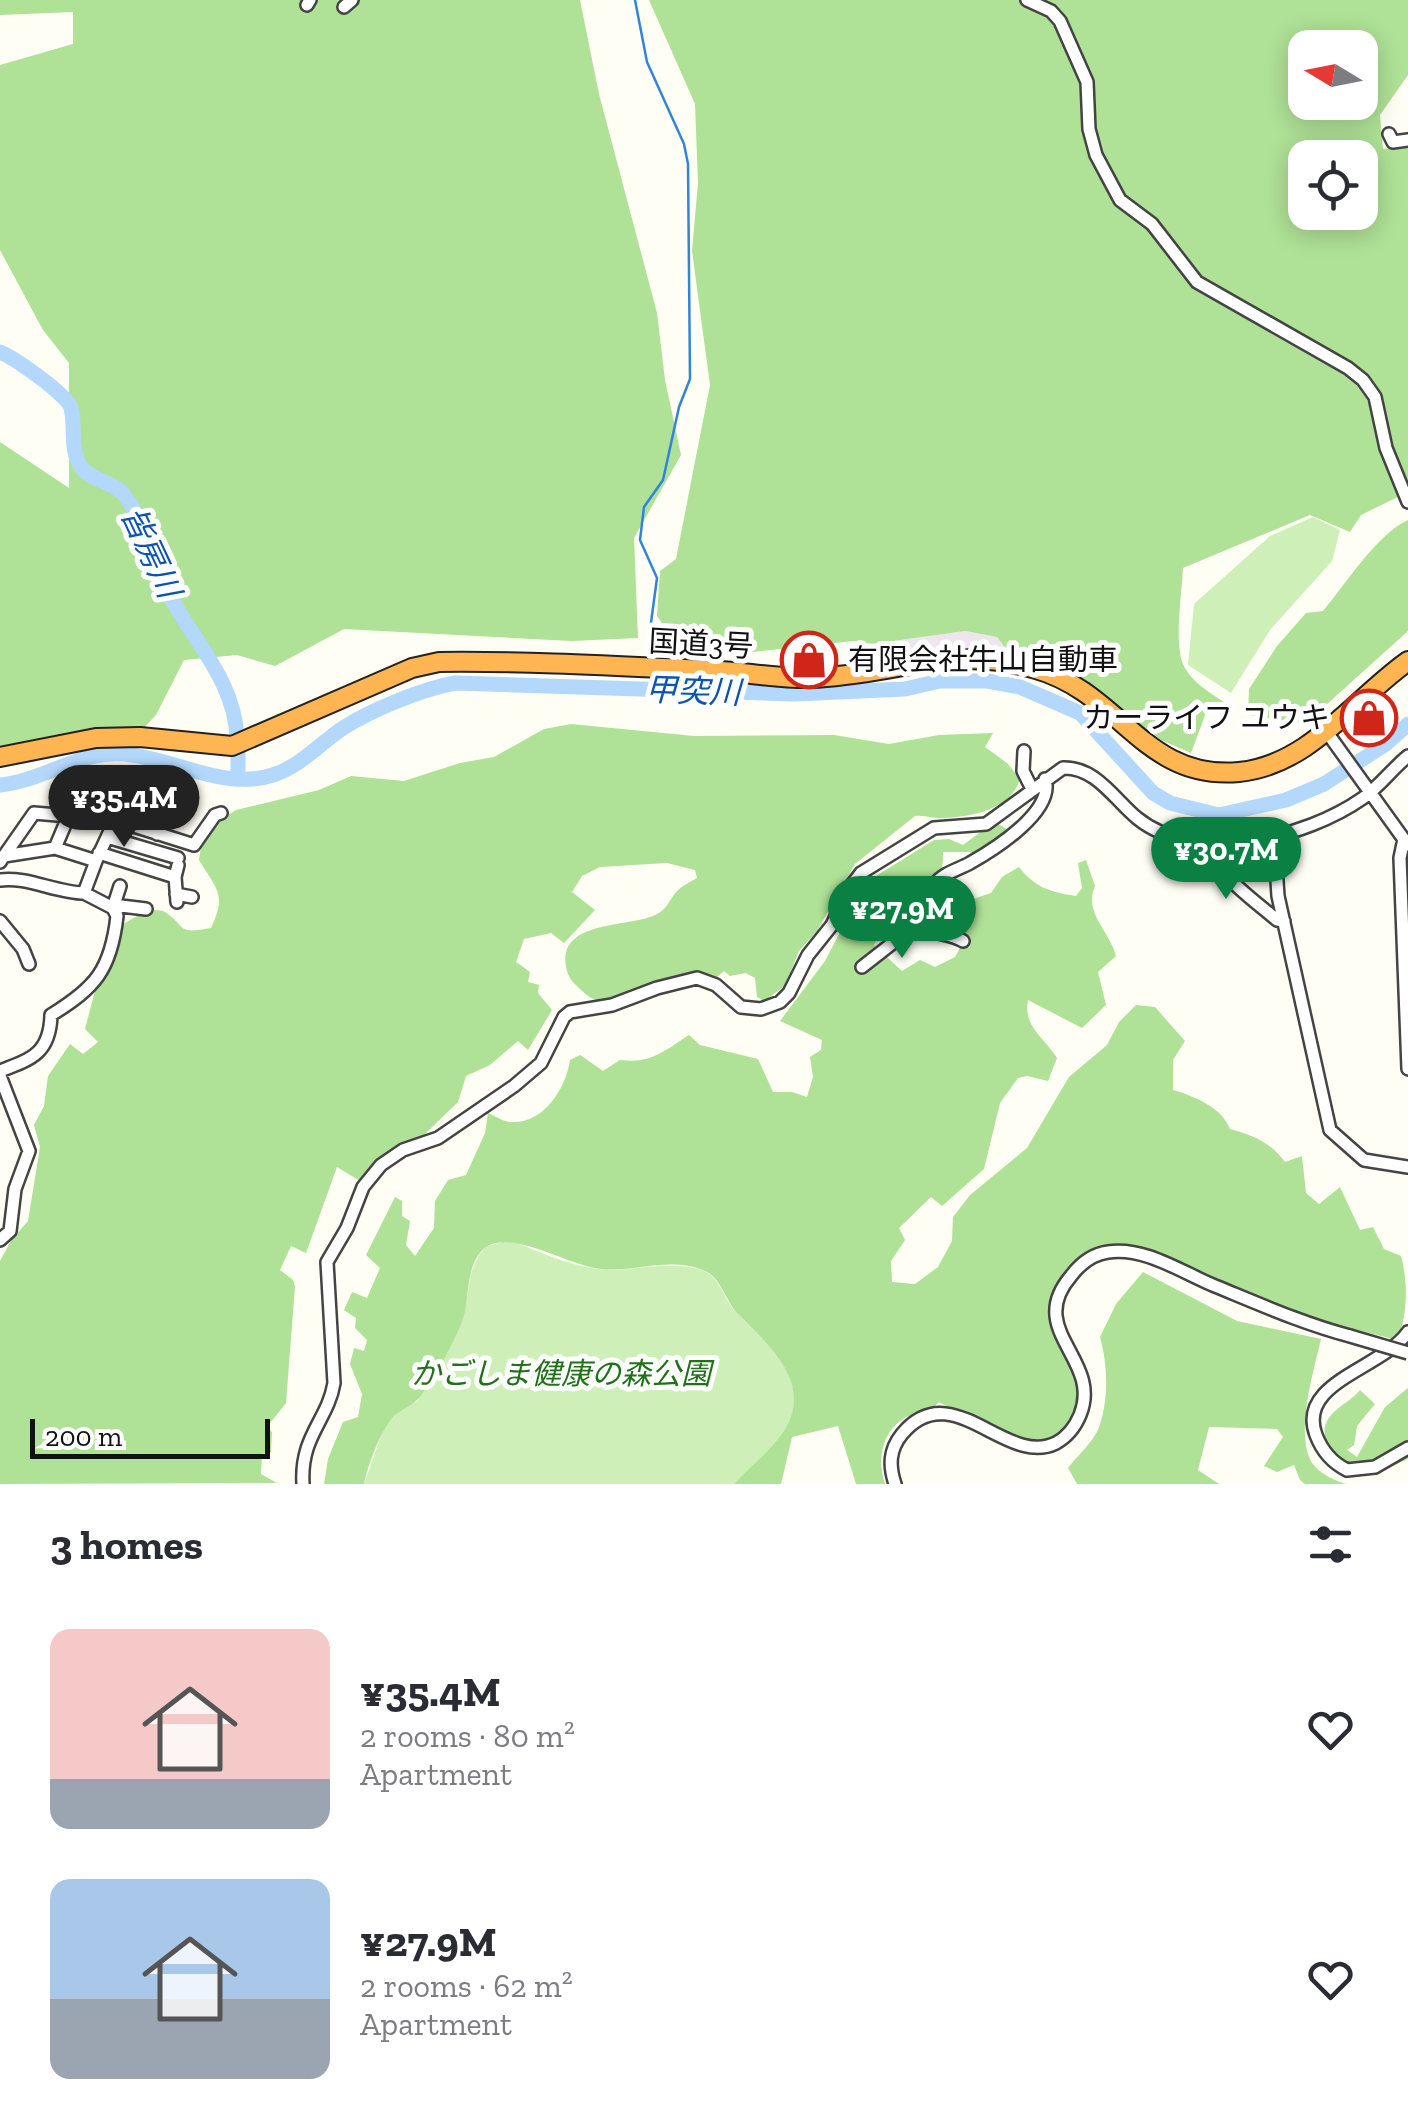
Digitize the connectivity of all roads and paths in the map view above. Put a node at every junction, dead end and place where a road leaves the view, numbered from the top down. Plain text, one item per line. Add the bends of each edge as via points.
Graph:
1 (1028, 0) edge
2 (1389, 134) dead end
3 (1408, 140) edge
4 (1408, 502) edge
5 (1408, 662) edge
6 (1326, 731) junction
7 (1024, 751) dead end
8 (1408, 756) edge
9 (0, 757) edge
10 (1045, 778) junction
11 (1032, 789) junction
12 (126, 791) dead end
13 (1368, 791) junction
14 (78, 794) dead end
15 (166, 801) dead end
16 (221, 813) dead end
17 (68, 816) junction
18 (115, 820) junction
19 (157, 834) junction
20 (1274, 836) junction
21 (107, 837) junction
22 (1406, 842) edge
23 (1208, 844) junction
24 (55, 848) junction
25 (98, 857) junction
26 (2, 859) edge
27 (177, 867) junction
28 (0, 880) edge
29 (120, 886) dead end
30 (84, 893) junction
31 (192, 897) dead end
32 (146, 909) dead end
33 (114, 910) junction
34 (0, 921) edge
35 (1284, 922) junction
36 (918, 924) junction
37 (963, 940) dead end
38 (29, 964) dead end
39 (862, 967) dead end
40 (1408, 1070) edge
41 (0, 1074) edge
42 (1408, 1167) edge
43 (0, 1240) edge
44 (1408, 1332) edge
45 (1408, 1353) edge
46 (1408, 1448) edge
47 (303, 1484) edge
48 (896, 1484) edge

1 - 4 street via 1060,21 1088,82 1096,155 1120,200 1152,224 1196,282 1364,380
2 - 3 street via 1393,142
5 - 6 highway, 国道3号
6 - 9 highway, 国道3号 via 1276,763 1222,773 1164,758 1073,682 988,659 810,678 440,662 232,746 96,738
6 - 13 street
7 - 11 street via 1023,772
8 - 13 street
10 - 11 street
10 - 23 street via 1063,768 1087,772 1144,823
10 - 36 street via 1045,798 1029,821 938,880
11 - 47 street via 986,824 934,828 862,873 780,1002 741,1007 697,978 570,1012 541,1063 523,1079 438,1138 382,1164 363,1187 327,1262 334,1383 308,1442
12 - 18 street
13 - 20 street via 1328,816
13 - 22 street
14 - 17 street
15 - 19 street
16 - 19 street via 194,845
17 - 18 street
17 - 24 street
17 - 26 street via 34,813
18 - 19 street
18 - 21 street
20 - 23 street
20 - 35 street
21 - 25 street
21 - 27 street
22 - 40 street via 1400,858
23 - 35 street via 1229,877
24 - 25 street
24 - 26 street
25 - 27 street
25 - 30 street
27 - 31 street via 177,898
28 - 30 street
29 - 33 street
30 - 33 street
32 - 33 street
33 - 41 street via 116,932 94,986 51,1016 52,1031 33,1058
34 - 38 street
35 - 42 street via 1330,1130 1364,1160
36 - 37 street
36 - 39 street
41 - 43 street via 29,1151 10,1231
44 - 46 street via 1382,1358 1331,1386 1312,1421 1328,1457 1347,1470 1375,1467
45 - 48 street, bridge via 1305,1322 1136,1253 1099,1254 1067,1280 1056,1307 1086,1385 1075,1426 1053,1445 1032,1446 964,1417 919,1420 894,1446

